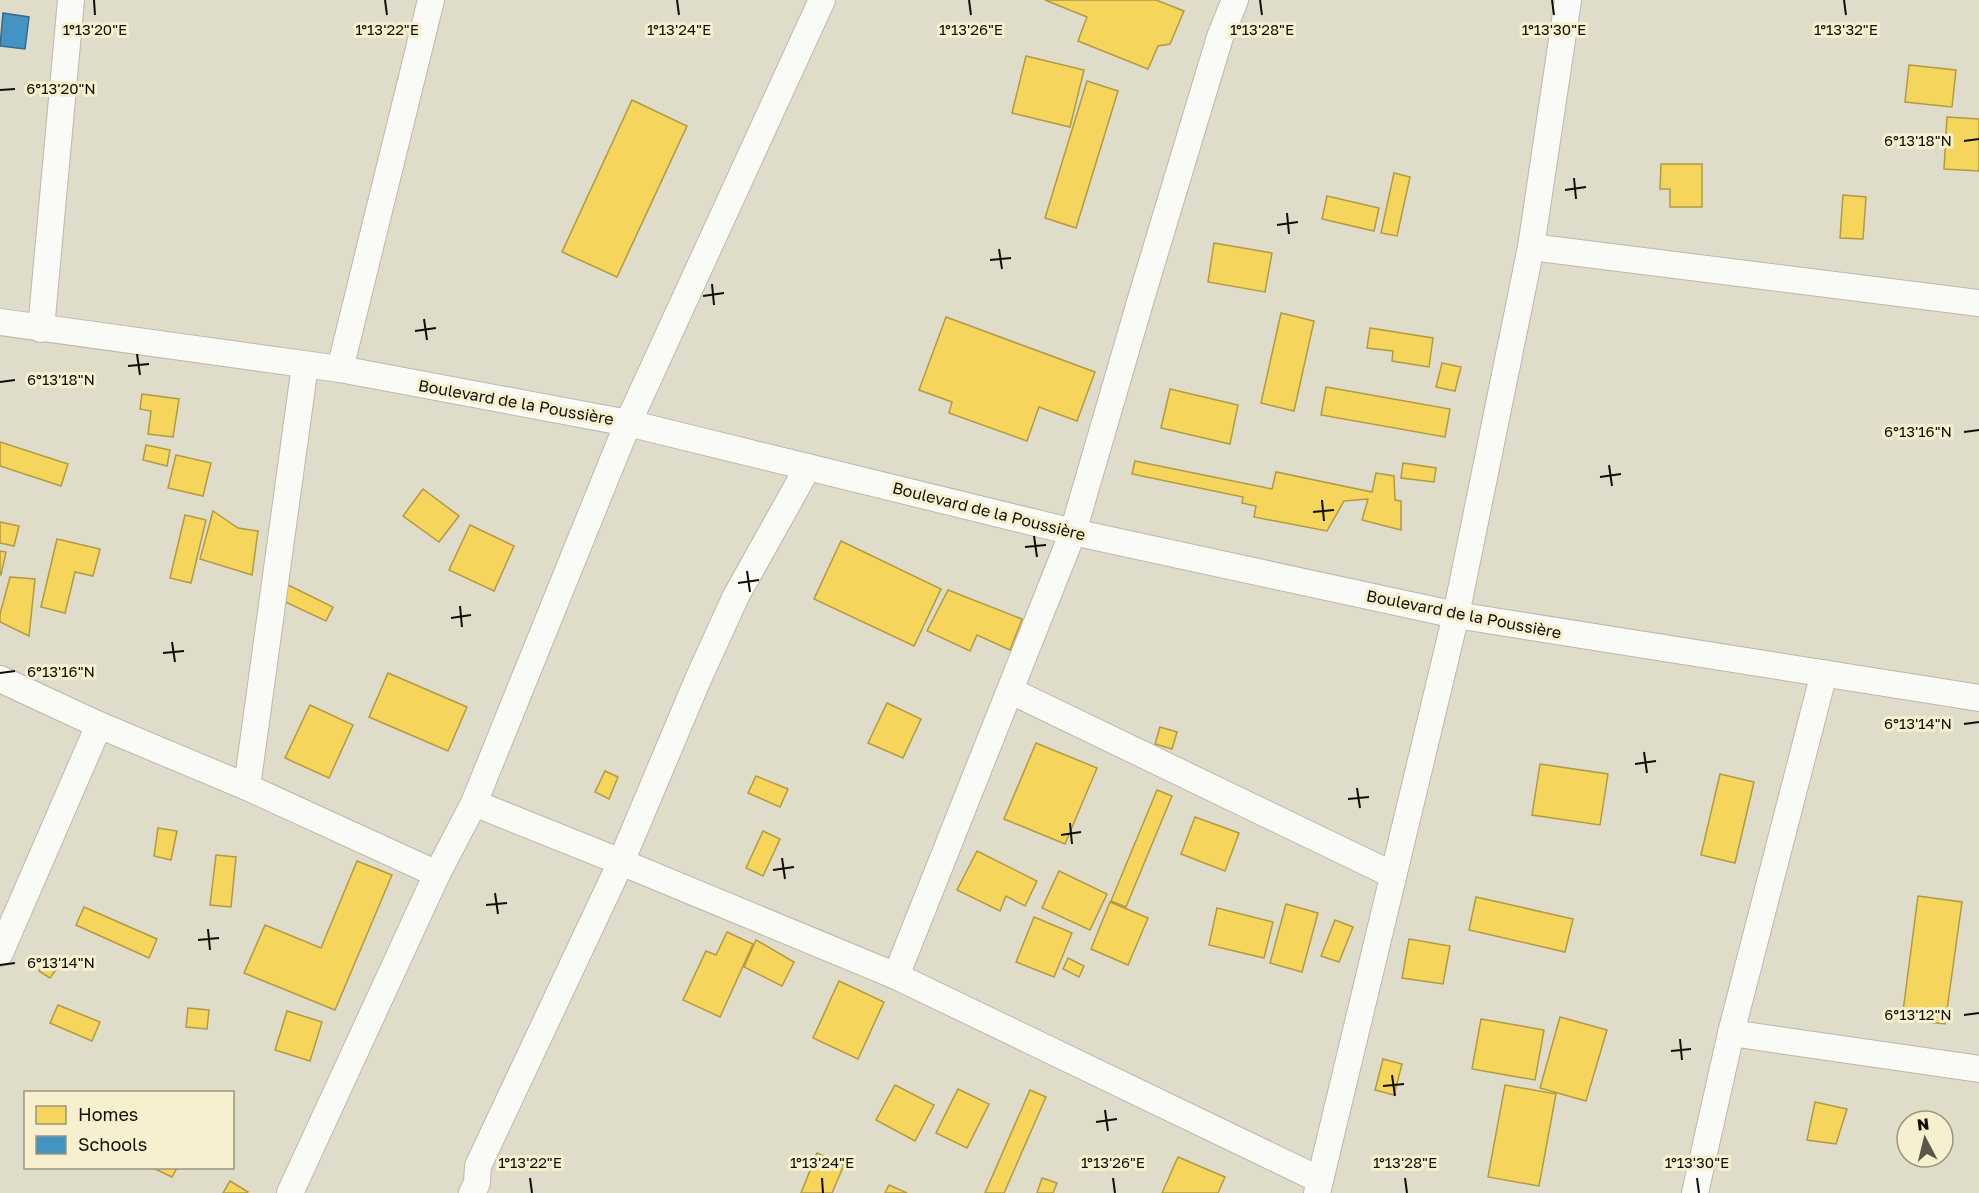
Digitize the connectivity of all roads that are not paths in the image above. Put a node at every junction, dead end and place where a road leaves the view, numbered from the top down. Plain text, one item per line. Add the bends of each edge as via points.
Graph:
1 (71, 0) edge
2 (431, 0) edge
3 (822, 0) edge
4 (1235, 0) edge
5 (1568, 0) edge
6 (1532, 247) junction
7 (1979, 303) edge
8 (0, 322) edge
9 (41, 329) junction
10 (305, 365) junction
11 (340, 369) junction
12 (628, 423) junction
13 (808, 467) junction
14 (1073, 532) junction
15 (1456, 615) junction
16 (1824, 674) junction
17 (0, 679) edge
18 (1011, 691) junction
19 (1979, 698) edge
20 (99, 725) junction
21 (247, 787) junction
22 (474, 803) junction
23 (621, 862) junction
24 (437, 874) junction
25 (1393, 875) junction
26 (0, 953) edge
27 (896, 976) junction
28 (1731, 1033) junction
29 (1979, 1069) edge
30 (1319, 1187) edge
31 (478, 1190) edge
32 (290, 1193) edge
33 (1695, 1193) edge

1 - 9 street
2 - 11 street
3 - 12 street
4 - 14 street via 1220,37
5 - 6 street
6 - 7 street
6 - 15 street
8 - 9 street, Boulevard de la Poussière
9 - 10 street, Boulevard de la Poussière
10 - 11 street, Boulevard de la Poussière
10 - 21 street
11 - 12 street, Boulevard de la Poussière
12 - 13 street, Boulevard de la Poussière
12 - 22 street
13 - 14 street, Boulevard de la Poussière
13 - 23 street via 736,596
14 - 15 street, Boulevard de la Poussière
14 - 18 street
15 - 16 street, Boulevard de la Poussière
15 - 25 street
16 - 19 street, Boulevard de la Poussière
16 - 28 street
17 - 20 street
18 - 25 street
18 - 27 street
20 - 21 street
20 - 26 street
21 - 24 street
22 - 23 street
22 - 24 street
23 - 27 street
23 - 31 street via 478,1166
24 - 32 street
25 - 30 street
27 - 30 street
28 - 29 street
28 - 33 street

